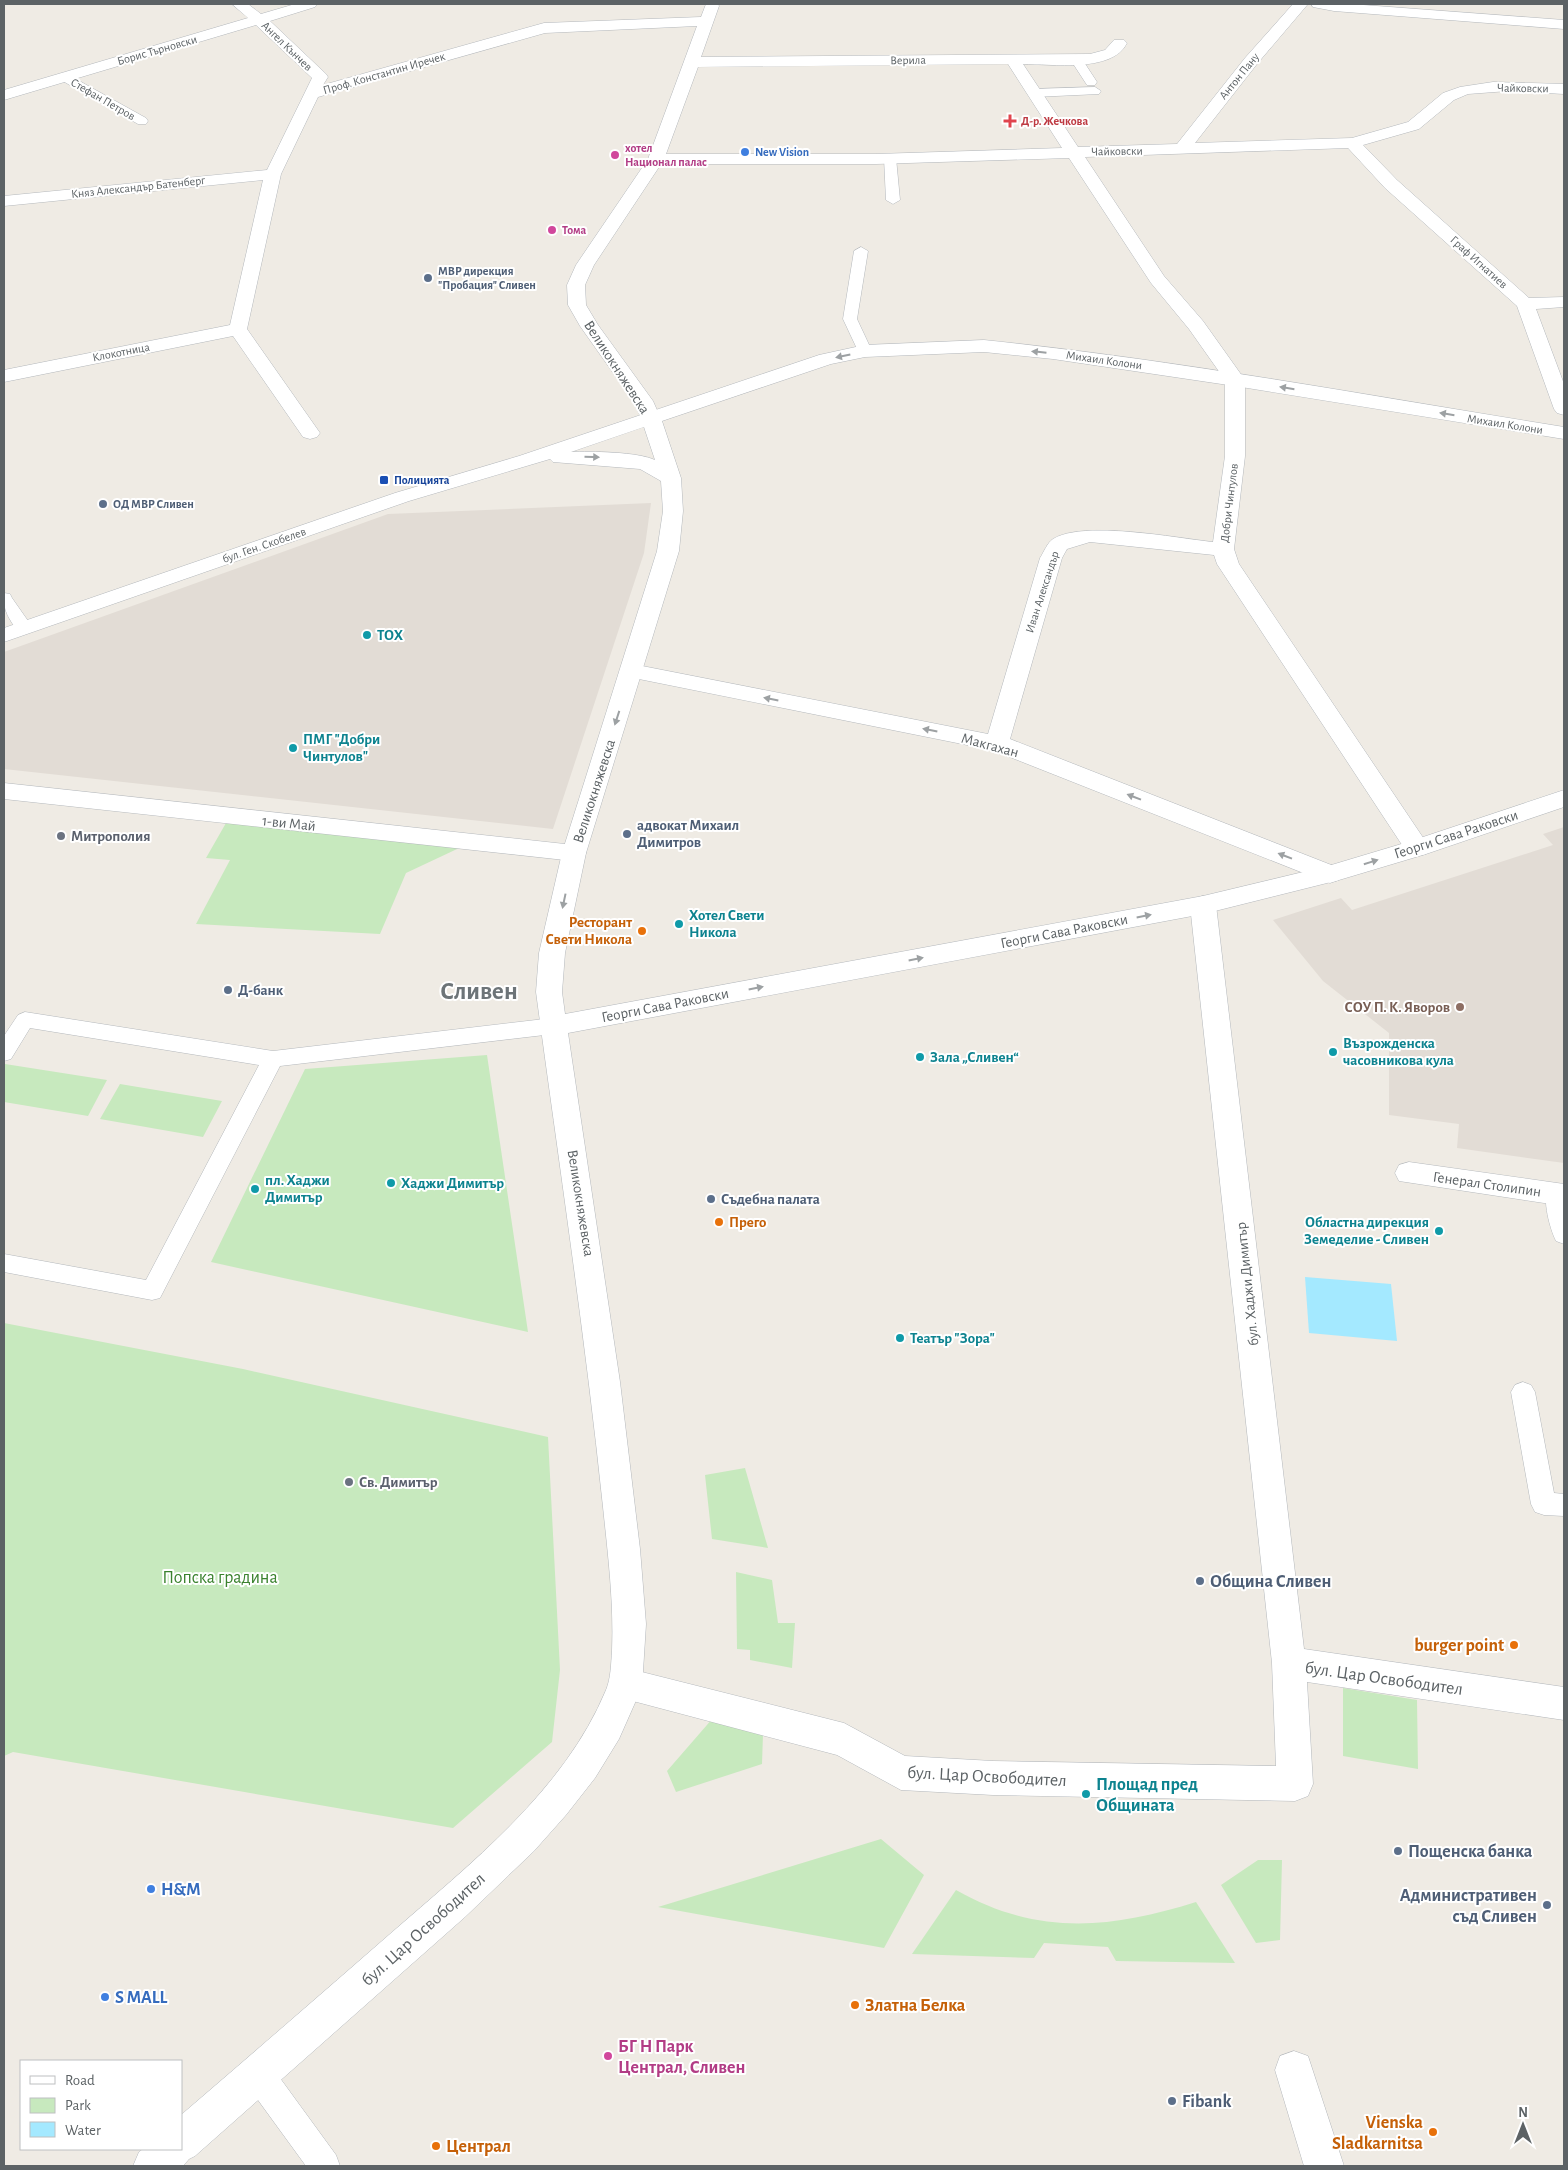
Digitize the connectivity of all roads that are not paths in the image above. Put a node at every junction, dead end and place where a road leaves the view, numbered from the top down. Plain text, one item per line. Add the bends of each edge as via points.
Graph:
1 (239, 4) edge
2 (310, 4) edge
3 (713, 4) edge
4 (1301, 4) edge
5 (1318, 4) edge
6 (260, 20) junction
7 (706, 21) junction
8 (1564, 25) edge
9 (1119, 43) dead end
10 (1076, 58) junction
11 (1012, 59) junction
12 (691, 62) junction
13 (65, 77) junction
14 (1564, 89) edge
15 (4, 94) edge
16 (311, 94) junction
17 (1034, 94) junction
18 (142, 120) dead end
19 (1352, 143) junction
20 (1181, 150) junction
21 (1073, 152) junction
22 (890, 158) junction
23 (656, 160) junction
24 (273, 174) junction
25 (4, 200) edge
26 (893, 200) dead end
27 (861, 251) dead end
28 (1564, 302) edge
29 (1525, 304) junction
30 (238, 329) junction
31 (865, 351) junction
32 (4, 376) edge
33 (1235, 380) junction
34 (1564, 409) edge
35 (651, 419) junction
36 (310, 433) dead end
37 (1564, 433) edge
38 (526, 460) junction
39 (671, 478) junction
40 (1223, 549) junction
41 (4, 598) edge
42 (24, 628) junction
43 (4, 635) edge
44 (632, 671) junction
45 (997, 743) junction
46 (4, 791) edge
47 (1564, 798) edge
48 (1417, 848) junction
49 (574, 853) junction
50 (1330, 874) junction
51 (1203, 905) junction
52 (554, 1026) junction
53 (4, 1053) edge
54 (273, 1059) junction
55 (1409, 1173) dead end
56 (1560, 1194) edge
57 (1564, 1235) edge
58 (4, 1263) edge
59 (1523, 1392) dead end
60 (1564, 1505) edge
61 (630, 1639) joint
62 (1289, 1664) junction
63 (626, 1684) junction
64 (1564, 1704) edge
65 (1294, 2070) dead end
66 (258, 2074) junction
67 (182, 2141) edge
68 (172, 2150) edge
69 (153, 2166) edge
70 (325, 2166) edge
71 (1324, 2166) edge

1 - 6 street, Ангел Кънчев
2 - 6 street, Борис Търновски
3 - 7 street, Великокняжевска
4 - 20 street, Антон Пану
5 - 8 street
6 - 13 street, Борис Търновски
6 - 16 street, Ангел Кънчев via 320,77
7 - 12 street, Великокняжевска
7 - 16 street, Проф. Константин Иречек via 544,28
9 - 10 street, Верила via 1112,53
10 - 11 street, Верила
10 - 17 lane via 1093,87
11 - 12 street, Верила
11 - 17 street
12 - 23 street, Великокняжевска
13 - 15 street, Борис Търновски
13 - 18 lane, Стефан Петров
14 - 19 street, Чайковски via 1486,87 1467,90 1452,95 1420,122
16 - 24 street, Проф. Константин Иречек
17 - 21 street
19 - 20 street, Чайковски
19 - 29 street, Граф Игнатиев via 1391,184
20 - 21 street, Чайковски
21 - 22 street, Чайковски
21 - 33 street via 1157,279 1196,324
22 - 23 street, Чайковски
22 - 26 lane
23 - 35 street, Великокняжевска via 585,265 576,285 577,305 643,401
24 - 25 street, Княз Александър Батенберг
24 - 30 street, Проф. Константин Иречек
27 - 31 lane via 850,320
28 - 29 street
29 - 34 street, Граф Игнатиев
30 - 32 street, Клокотница
30 - 36 street
33 -> 31 street, Михаил Колони via 984,346
31 -> 35 street, Михаил Колони via 826,359
37 -> 33 street, Михаил Колони
33 - 40 street, Добри Чинтулов via 1235,456
35 - 38 street, Михаил Колони
35 - 39 street, Великокняжевска
38 -> 39 street via 616,458 644,463
38 - 42 street, бул. Ген. Скобелев via 402,497
39 - 44 street, Великокняжевска via 673,511 668,551
40 - 45 street, Иван Александър via 1090,536 1058,545 1051,558
40 - 48 street, Добри Чинтулов via 1228,564
41 - 42 lane
42 - 43 street, бул. Ген. Скобелев
45 -> 44 street, Макгахан
44 -> 49 street, Великокняжевска
50 -> 45 street, Макгахан
46 - 49 street, 1-ви Май
47 - 48 street, Георги Сава Раковски
50 -> 48 street, Георги Сава Раковски
49 -> 52 street, Великокняжевска via 552,953 548,992
50 - 51 street, Георги Сава Раковски
52 -> 51 street, Георги Сава Раковски
51 - 62 street, бул. Хаджи Димитър
52 - 54 lane
52 - 61 street, Великокняжевска via 613,1440
53 - 54 lane via 25,1020
54 - 58 lane via 152,1292
55 - 56 street, Генерал Столипин
56 - 57 lane
59 - 60 lane via 1544,1504
61 - 63 street, бул. Цар Освободител
62 - 63 street, бул. Цар Освободител via 1295,1784 901,1773 844,1740
62 - 64 street, бул. Цар Освободител
63 - 66 street, бул. Цар Освободител via 607,1727 578,1770 527,1833
65 - 71 street
66 - 67 street, бул. Цар Освободител
66 - 70 lane
68 - 69 street

